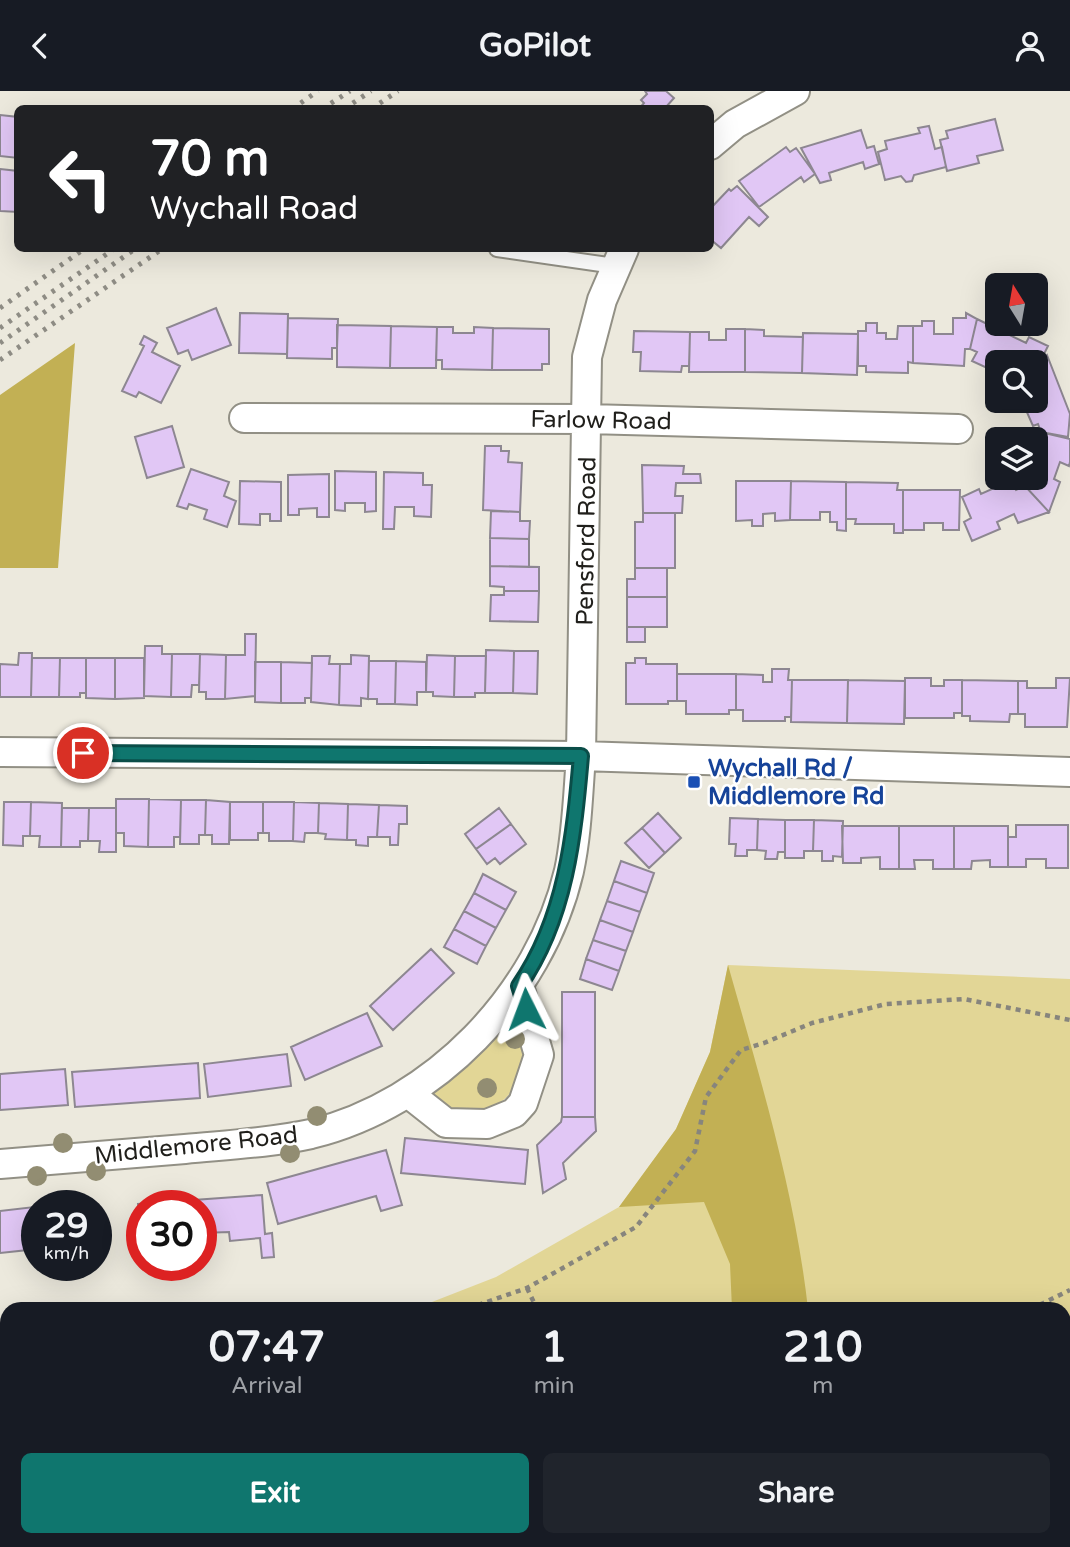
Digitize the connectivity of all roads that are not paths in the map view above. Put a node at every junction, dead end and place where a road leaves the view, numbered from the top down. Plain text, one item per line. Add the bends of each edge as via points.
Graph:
1 (795, 91) edge
2 (714, 142) edge
3 (543, 252) edge
4 (620, 257) edge
5 (244, 418) dead end
6 (588, 419) junction
7 (958, 429) dead end
8 (0, 752) edge
9 (581, 756) junction
10 (1070, 772) edge
11 (519, 986) junction
12 (408, 1093) junction
13 (0, 1164) edge

1 - 2 street via 735,124
3 - 4 lane
4 - 6 street, Pensford Road via 602,300 587,357
5 - 6 street, Farlow Road
6 - 7 street, Farlow Road
6 - 9 street, Pensford Road
8 - 9 street
9 - 10 street
9 - 11 street, Middlemore Road via 568,872 534,964
11 - 12 street, Middlemore Road via 435,1074
11 - 12 street via 540,1055 523,1103 514,1114 487,1124 446,1123
12 - 13 street, Middlemore Road via 352,1122 309,1134

